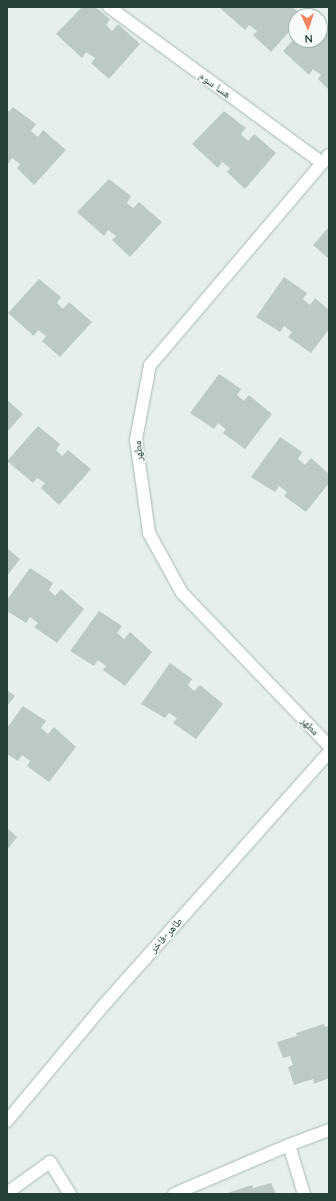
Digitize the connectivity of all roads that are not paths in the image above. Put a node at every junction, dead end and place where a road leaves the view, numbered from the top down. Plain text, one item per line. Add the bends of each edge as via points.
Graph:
1 (109, 7) edge
2 (325, 159) edge
3 (329, 746) edge
4 (329, 752) edge
5 (7, 1121) edge
6 (329, 1130) edge
7 (289, 1145) junction
8 (7, 1192) edge
9 (70, 1194) edge
10 (174, 1194) edge
11 (304, 1194) edge

1 - 2 street, هسا سوم
2 - 3 street, مطهر via 150,365 136,440 148,533 182,593
4 - 5 street, طاهر-فاخر via 102,1007
6 - 7 street
7 - 10 street
7 - 11 street
8 - 9 street via 50,1162

